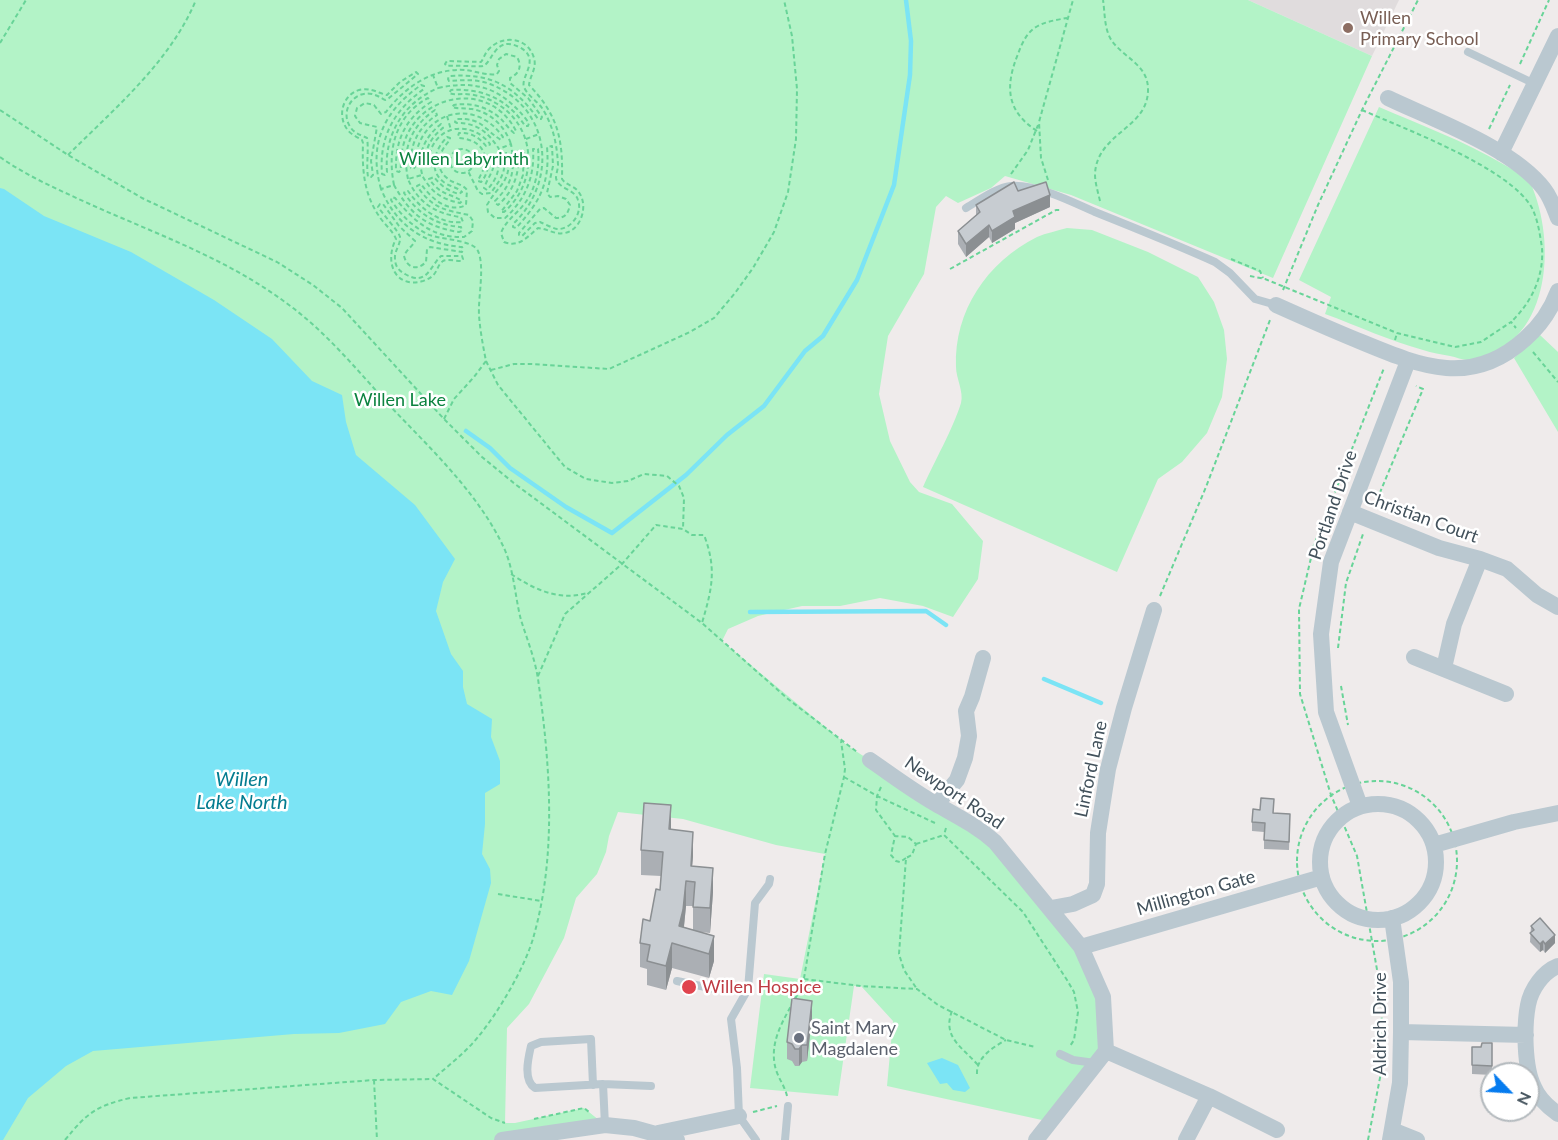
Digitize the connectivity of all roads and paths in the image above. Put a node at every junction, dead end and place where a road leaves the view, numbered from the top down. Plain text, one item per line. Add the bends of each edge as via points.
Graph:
1 (26, 0) edge
2 (196, 0) edge
3 (784, 0) edge
4 (1073, 0) edge
5 (1103, 0) edge
6 (1418, 0) edge
7 (1067, 18) junction
8 (1558, 36) edge
9 (0, 43) edge
10 (1468, 52) dead end
11 (433, 75) junction
12 (1534, 84) junction
13 (438, 88) junction
14 (1388, 98) dead end
15 (0, 110) edge
16 (1362, 110) junction
17 (447, 116) junction
18 (1039, 122) junction
19 (451, 130) junction
20 (1037, 131) junction
21 (539, 134) junction
22 (525, 139) junction
23 (511, 144) junction
24 (499, 148) junction
25 (1501, 153) junction
26 (68, 155) junction
27 (0, 157) edge
28 (468, 171) junction
29 (422, 175) junction
30 (408, 179) junction
31 (394, 184) junction
32 (1003, 188) junction
33 (381, 189) junction
34 (1057, 196) junction
35 (966, 208) dead end
36 (1064, 209) dead end
37 (1104, 215) junction
38 (1558, 218) edge
39 (1210, 260) junction
40 (950, 269) dead end
41 (1230, 273) junction
42 (1263, 278) junction
43 (1284, 287) junction
44 (1558, 291) edge
45 (1276, 305) junction
46 (1511, 322) junction
47 (1526, 339) junction
48 (486, 361) junction
49 (1408, 361) junction
50 (491, 370) junction
51 (1400, 379) junction
52 (1558, 382) edge
53 (444, 419) junction
54 (1350, 512) junction
55 (1369, 519) junction
56 (683, 530) junction
57 (1480, 559) junction
58 (622, 564) junction
59 (511, 574) junction
60 (589, 592) junction
61 (1558, 607) edge
62 (1154, 610) joint
63 (702, 623) junction
64 (1338, 650) dead end
65 (1414, 657) dead end
66 (983, 658) dead end
67 (1444, 668) junction
68 (537, 676) junction
69 (1341, 686) dead end
70 (1506, 694) dead end
71 (1349, 728) dead end
72 (841, 741) junction
73 (870, 760) joint
74 (844, 777) junction
75 (1351, 785) junction
76 (881, 787) dead end
77 (877, 796) junction
78 (937, 804) junction
79 (1360, 806) junction
80 (1558, 813) edge
81 (936, 824) dead end
82 (946, 828) dead end
83 (895, 836) junction
84 (944, 836) junction
85 (1455, 840) junction
86 (915, 844) junction
87 (1434, 845) junction
88 (906, 858) junction
89 (1322, 877) junction
90 (770, 879) dead end
91 (1301, 882) junction
92 (498, 894) dead end
93 (541, 901) junction
94 (1051, 908) junction
95 (1392, 918) junction
96 (1396, 940) junction
97 (1081, 947) junction
98 (1558, 966) edge
99 (804, 979) junction
100 (677, 981) dead end
101 (715, 989) dead end
102 (916, 989) junction
103 (951, 1011) junction
104 (1401, 1032) junction
105 (1526, 1035) junction
106 (1006, 1040) junction
107 (1035, 1047) dead end
108 (1060, 1054) dead end
109 (1100, 1057) junction
110 (1073, 1060) junction
111 (978, 1065) junction
112 (977, 1074) dead end
113 (433, 1079) junction
114 (374, 1080) junction
115 (603, 1084) junction
116 (593, 1085) junction
117 (651, 1086) dead end
118 (1209, 1096) junction
119 (788, 1105) junction
120 (1558, 1114) edge
121 (739, 1116) junction
122 (527, 1120) dead end
123 (605, 1125) junction
124 (1277, 1130) dead end
125 (504, 1132) edge
126 (654, 1134) junction
127 (1391, 1135) edge
128 (65, 1140) edge
129 (377, 1140) edge
130 (676, 1140) edge
131 (756, 1140) edge
132 (785, 1140) edge
133 (1036, 1140) edge
134 (1186, 1140) edge
135 (1418, 1140) edge

1 - 9 path
2 - 26 path via 148,73
3 - 50 path via 797,89 796,139 788,192 774,232 735,293 714,318 609,369 514,364
4 - 7 path
5 - 37 path via 1110,39 1139,65 1148,79 1144,107 1106,145 1097,162 1095,181
6 - 16 path
7 - 18 path
7 - 20 path via 1032,30 1020,47 1010,79 1015,111
8 - 12 street
10 - 12 lane
11 - 13 path
11 - 21 path via 458,70 493,75 499,71 497,65 502,57 517,57 520,69 510,83 528,98 541,119 509,88 494,81 468,75 448,79 490,84 507,93 532,118
11 - 33 path via 410,87 386,112 381,114 374,105 365,103 357,108 360,123 377,127 372,149 373,176 368,177 367,138 352,130 346,110 351,101 364,93 389,98 418,74 400,82 387,95 372,89 351,94 341,112 342,122 348,132 362,140 365,186 372,206 396,239 390,260 397,274 413,283 421,282 434,275 445,260 462,261 462,256 441,256 434,268 417,278 399,270 395,260 400,234 386,220 380,204 415,241 404,256 413,268 426,262 430,247 462,252 464,249 445,246 412,232 396,216
12 - 25 street
13 - 22 path via 468,85 504,96 519,109 528,126 511,108 484,93 465,89 450,93 495,102 518,124
13 - 33 path via 426,93 401,116 390,136 385,175 381,158 385,135 396,113 424,86 407,95 392,111 380,134 376,159
14 - 25 street
15 - 26 path
16 - 43 path
16 - 46 path via 1473,161 1512,184 1532,208 1543,261 1526,309
17 - 19 path
17 - 24 path via 469,114 486,120 498,129 501,140 484,124 469,118 455,122 482,128
17 - 30 path via 426,131 418,143 413,170 410,157 414,141 437,112 418,124 405,156
18 - 20 path
18 - 34 path via 1041,158
19 - 24 path via 477,131 490,144 486,146 465,133 458,136 479,145 484,154 478,181 486,176 491,156 495,157 491,177 484,185 487,190 500,169
19 - 29 path via 432,147 427,166 428,145 444,128 441,124 430,133 420,157
20 - 32 path
21 - 22 path
21 - 28 path via 543,165 540,186 513,227 534,209 542,193 548,167 547,147 552,146 553,166 547,193 566,199 570,205 562,218 540,209 519,232 522,236 535,223 557,229 568,226 576,219 579,208 574,193 556,179 558,166 551,124 524,88 530,63 527,54 512,44 492,52 482,66 447,66 447,61 481,62 487,50 506,40 518,40 528,47 534,59 529,85 552,115 562,150 562,179 578,190 584,202 582,217 566,232 538,228 520,243 504,242 504,225 526,202 534,185 538,149 533,149 530,182 518,206 505,218 495,218 488,212 488,205 507,176 509,154 504,155 501,180 491,193 478,191
22 - 23 path via 529,164 526,181 520,195 501,212 517,191 523,175 521,150 518,176 511,191 498,205 495,203 508,185 514,165
23 - 24 path
23 - 31 path via 503,128 488,116 452,107 462,104 484,108 514,133 514,127 500,111 478,101 445,101 412,124 401,150 401,170 396,171 396,149 402,131 431,102 428,98 410,111 394,138
25 - 38 street via 1534,177
26 - 53 path via 142,198 277,262 313,285 342,308
27 - 59 path via 51,186 221,263 291,306 346,357 450,470 505,549
28 - 28 path via 473,166 472,155 467,150 456,151 451,165 456,171
29 - 30 path
29 - 48 path via 429,189 440,197 462,201 437,189 429,179 434,177 450,191 462,192 442,182 436,171 438,146 450,138 442,148 441,170 447,179 467,190 466,205 451,207 437,201 421,184 417,186 436,206 469,215 472,231 456,237 433,231 410,217 395,198 391,200 414,226 439,238 473,244 478,251 479,315
30 - 31 path via 414,192 431,208 447,216 461,217 463,222 447,221 429,213 405,191 414,208 437,223 461,227 462,231 440,229 421,219 404,204
31 - 33 path
32 - 34 lane via 1016,186
32 - 35 lane
34 - 37 lane
36 - 40 path
37 - 39 lane
39 - 41 lane
39 - 42 path via 1214,252 1260,271
41 - 42 path
41 - 45 lane via 1255,299
42 - 43 path
43 - 45 path
43 - 46 path via 1397,333 1455,347 1481,342
44 - 47 street via 1544,318
45 - 49 street
45 - 62 path
46 - 47 path
47 - 49 street via 1502,357 1468,367 1438,369
47 - 52 path
48 - 50 path
48 - 53 path via 454,399
49 - 51 street, Portland Drive
50 - 56 path via 498,385 566,467 586,479 612,483 644,474 667,476 679,486 684,498
51 - 54 street, Portland Drive
51 - 55 path via 1423,388
53 - 58 path via 515,484
54 - 55 street, Christian Court
54 - 75 street, Portland Drive via 1331,562 1321,634 1326,712
55 - 57 street, Christian Court via 1439,548
55 - 64 path via 1346,583
56 - 58 path via 656,525
56 - 63 path via 704,535 712,555 712,591
57 - 61 street, Christian Court via 1506,570
57 - 67 street, Christian Court via 1454,624
58 - 60 path
58 - 63 path
59 - 60 path via 532,587 557,595
59 - 68 path
60 - 68 path via 565,614
62 - 94 street, Linford Lane via 1108,769 1098,832 1097,884 1093,895
63 - 72 path
65 - 67 street
66 - 78 street via 966,711 969,736 964,759 957,780
67 - 70 street
68 - 93 path via 550,831
69 - 71 path
72 - 73 path
72 - 74 path
73 - 78 street, Newport Road
74 - 77 path
74 - 99 path via 825,854
75 - 79 street, Portland Drive
75 - 85 path via 1384,782 1414,790 1438,809
75 - 91 path via 1331,795 1309,818 1297,850
76 - 77 path
77 - 81 path
77 - 83 path via 876,810
78 - 94 street, Newport Road via 964,818 995,842
79 - 87 street via 1390,805 1405,810 1423,825
79 - 89 street via 1330,829 1320,861
80 - 85 street
82 - 84 path
83 - 86 path via 908,837
83 - 88 path via 891,855 900,862
84 - 86 path
84 - 110 path via 1023,912 1074,992 1078,1012 1074,1040 1068,1050
85 - 87 street
85 - 96 path via 1457,868 1448,899 1427,924
86 - 88 path via 912,855
87 - 95 street via 1435,868 1428,890 1419,903
88 - 102 path via 899,954
89 - 91 street, Millington Gate
89 - 95 street via 1327,890 1345,909 1370,919
90 - 121 lane via 755,903 748,989 730,1019
91 - 96 path via 1313,910 1334,929 1360,940
91 - 97 street, Millington Gate
92 - 93 path
93 - 113 path via 526,957 495,1012 478,1037
94 - 97 street, Newport Road
95 - 96 street, Aldrich Drive
96 - 104 street, Aldrich Drive
97 - 109 street, Newport Road via 1103,997
98 - 105 street via 1536,985 1528,1004
99 - 102 path
99 - 119 path via 776,1039 774,1061
100 - 101 lane
102 - 103 path
103 - 106 path
103 - 111 path via 949,1032
104 - 105 street
104 - 127 street, Aldrich Drive via 1400,1083
105 - 120 street via 1533,1086 1545,1104
106 - 107 path
106 - 111 path via 988,1052
108 - 110 lane
109 - 110 lane
109 - 118 street
109 - 133 street
111 - 112 path
113 - 114 path
113 - 125 path via 491,1118
114 - 128 path via 130,1098 105,1104 91,1113
114 - 129 path
115 - 116 lane
115 - 117 lane
115 - 123 lane
116 - 116 lane via 535,1088 527,1076 531,1046 591,1039
118 - 124 street
118 - 134 street
119 - 121 path
119 - 132 lane
121 - 126 street
121 - 131 lane
122 - 123 path via 584,1108
123 - 125 street
123 - 126 street
126 - 130 street
127 - 135 street, Aldrich Drive

